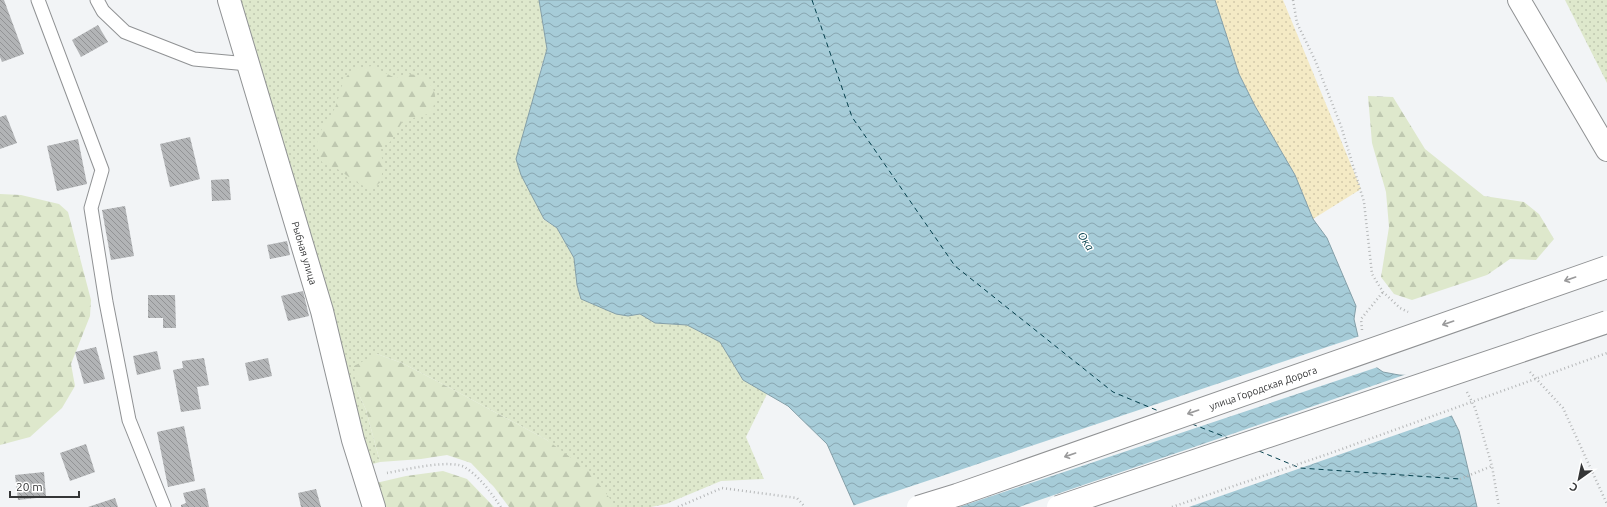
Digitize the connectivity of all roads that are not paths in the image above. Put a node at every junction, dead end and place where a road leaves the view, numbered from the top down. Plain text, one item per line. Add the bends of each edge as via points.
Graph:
1 (38, 0) edge
2 (97, 0) edge
3 (229, 0) edge
4 (1519, 0) edge
5 (248, 64) junction
6 (1607, 150) edge
7 (1607, 266) edge
8 (1607, 322) edge
9 (164, 507) edge
10 (374, 507) edge
11 (918, 507) edge
12 (1058, 507) edge

1 - 9 lane via 102,170 90,208 106,302 129,420
2 - 5 lane via 125,32 194,59
3 - 5 main road, Рыбная улица
4 - 6 main road
5 - 10 main road, Рыбная улица via 322,311 353,440
7 -> 11 main road, улица Городская Дорога, bridge
8 - 12 main road, bridge

